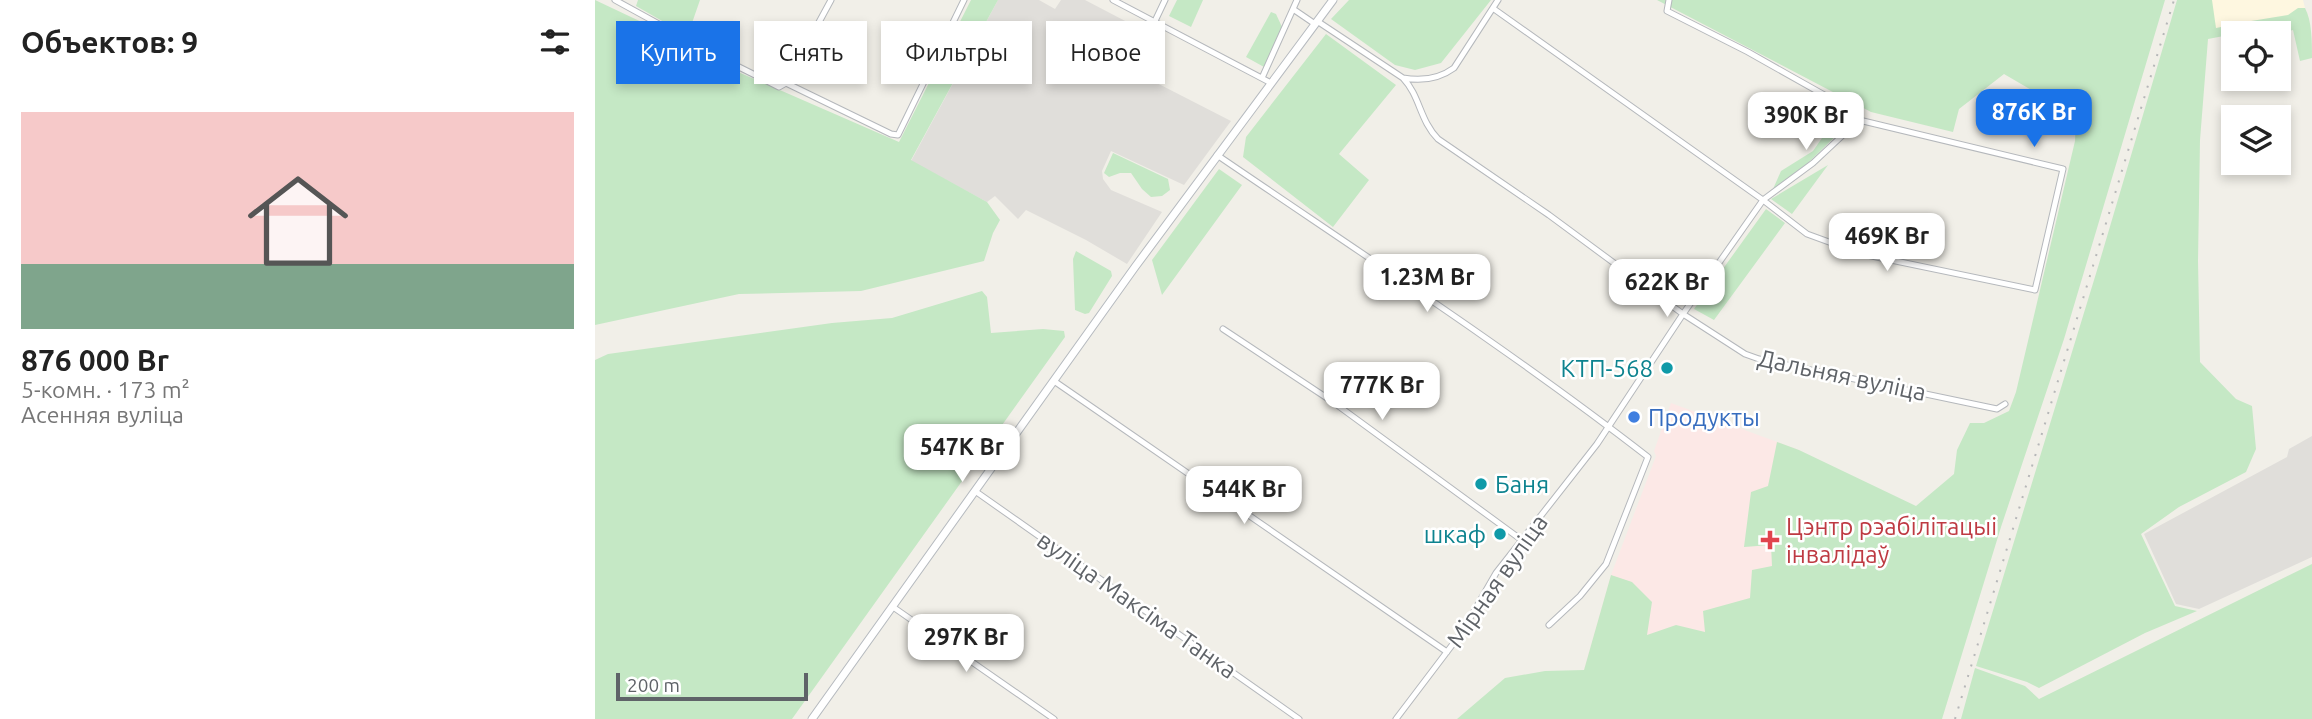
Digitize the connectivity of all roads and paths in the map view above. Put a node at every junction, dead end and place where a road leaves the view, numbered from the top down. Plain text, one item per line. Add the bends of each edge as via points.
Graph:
1 (615, 0) edge
2 (636, 0) edge
3 (831, 0) edge
4 (964, 0) edge
5 (1112, 0) edge
6 (1165, 0) edge
7 (1297, 0) edge
8 (1333, 0) edge
9 (1498, 0) edge
10 (1669, 0) edge
11 (635, 9) junction
12 (1293, 9) junction
13 (1494, 9) junction
14 (820, 21) edge
15 (1155, 21) joint
16 (1316, 22) junction
17 (1165, 26) edge
18 (754, 74) edge
19 (1262, 78) junction
20 (1403, 78) junction
21 (1271, 83) junction
22 (788, 84) edge
23 (1859, 120) junction
24 (1217, 155) junction
25 (1763, 200) junction
26 (1683, 314) junction
27 (1223, 329) dead end
28 (1054, 381) junction
29 (2005, 404) dead end
30 (1608, 426) junction
31 (975, 491) junction
32 (1523, 541) junction
33 (893, 607) junction
34 (1549, 625) dead end
35 (1447, 652) junction
36 (812, 719) edge
37 (1053, 719) edge
38 (1299, 719) edge
39 (1396, 719) edge

1 - 11 street
2 - 11 street
3 - 14 street
4 - 22 street via 898,135
5 - 15 street
6 - 15 street
7 - 12 street
8 - 16 main road
9 - 13 street
10 - 23 street via 1667,11 1851,110
11 - 18 street
12 - 16 street
12 - 19 street
13 - 20 street via 1454,68 1446,74
13 - 25 street
16 - 20 street
16 - 21 main road
17 - 19 street
19 - 21 street
20 - 26 street, Дальняя вуліца via 1425,124 1438,139
21 - 24 main road
23 - 25 street, Мірная вуліца via 1813,163
23 - 25 street via 2063,169 2035,290 1831,244 1807,234
24 - 28 main road
24 - 30 street
25 - 26 street, Мірная вуліца
26 - 29 street, Дальняя вуліца via 1759,359 1997,409
26 - 30 street, Мірная вуліца
27 - 32 street via 1333,402
28 - 31 main road
28 - 35 street
30 - 32 street, Мірная вуліца
30 - 34 street via 1648,457 1606,564
31 - 33 main road
31 - 38 street, вуліца Максіма Танка
32 - 35 street, Мірная вуліца via 1496,573
33 - 36 main road
33 - 37 street
35 - 39 street, Мірная вуліца

